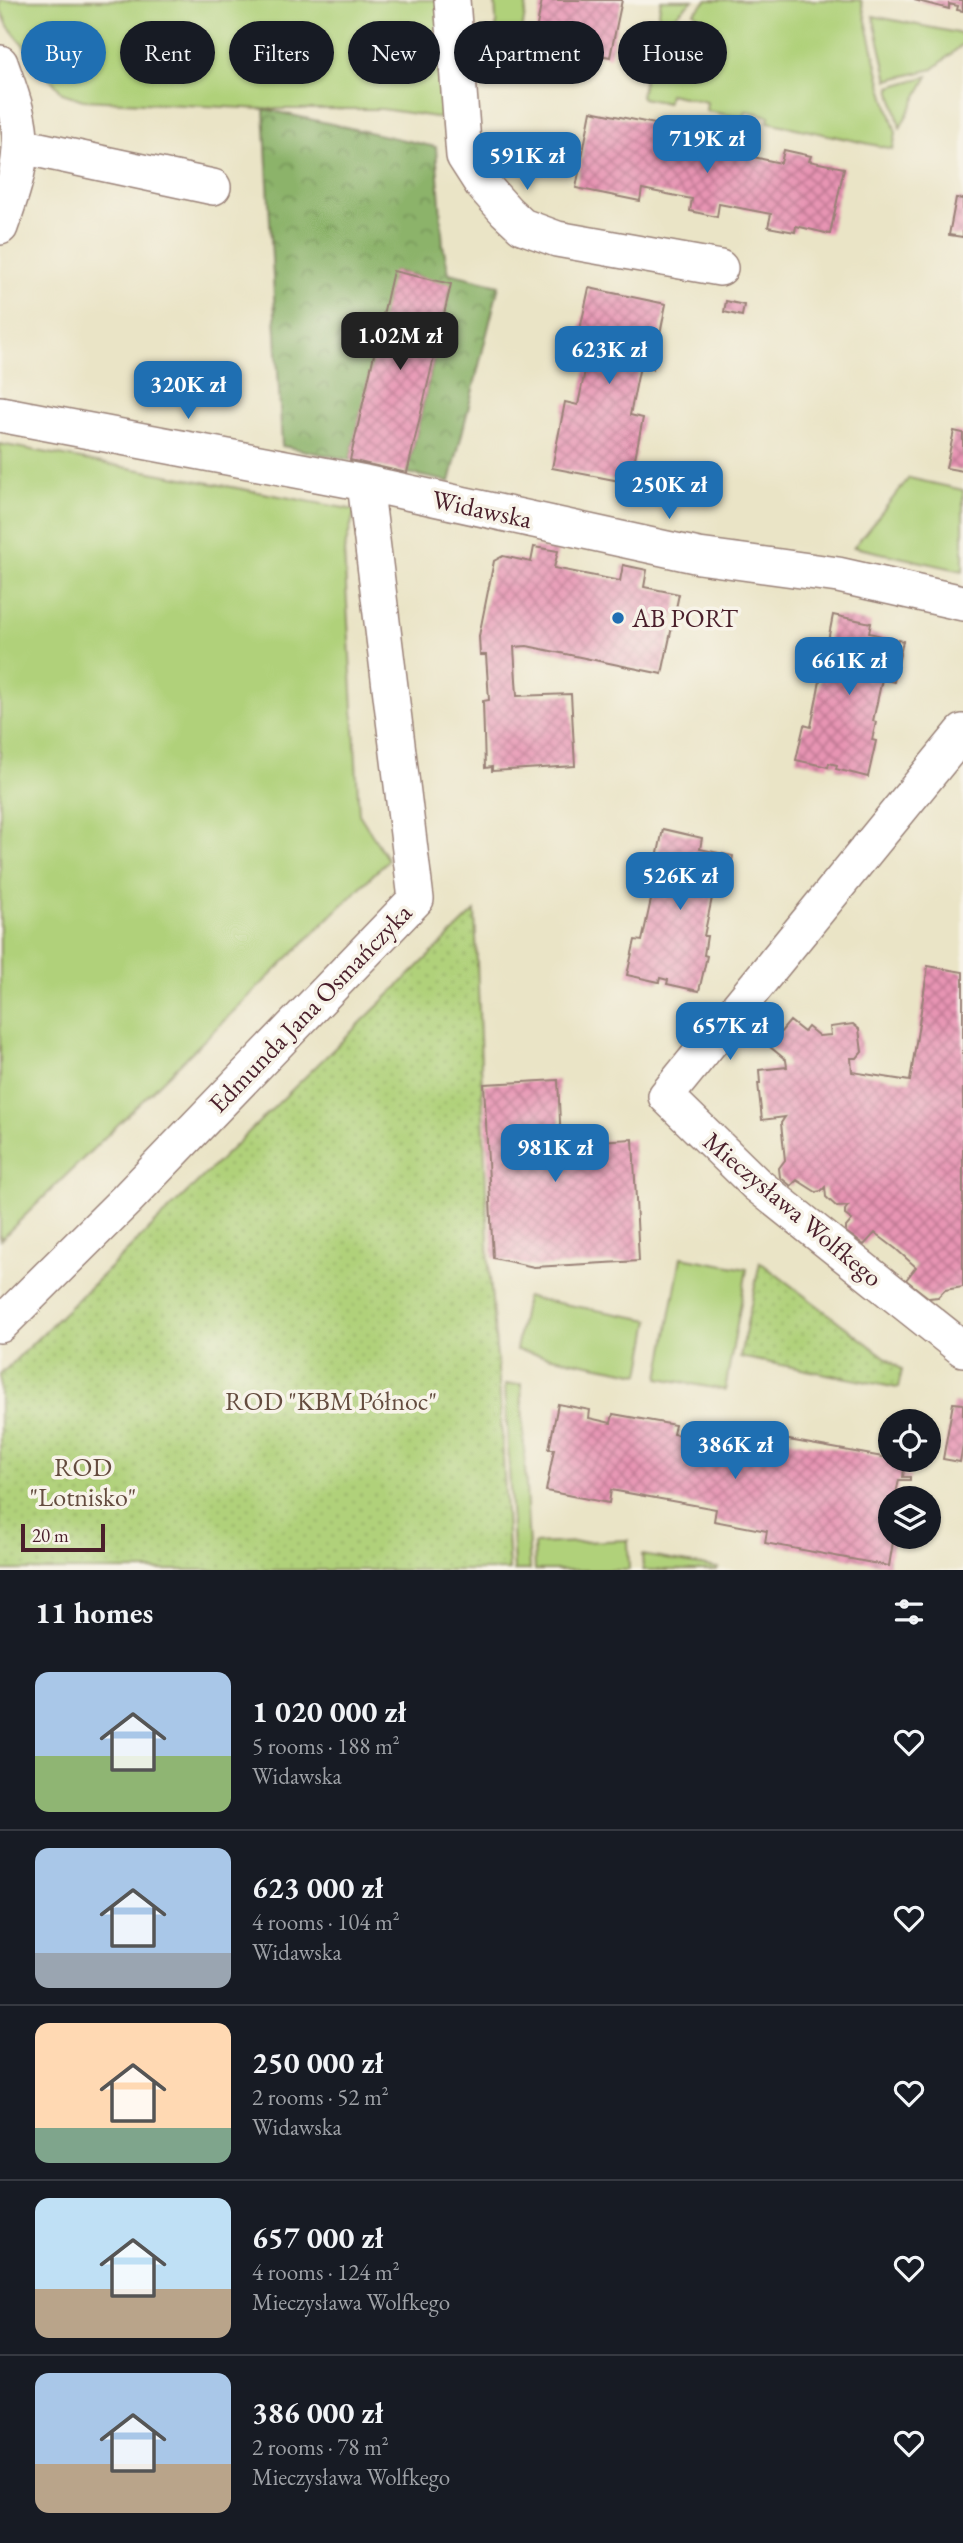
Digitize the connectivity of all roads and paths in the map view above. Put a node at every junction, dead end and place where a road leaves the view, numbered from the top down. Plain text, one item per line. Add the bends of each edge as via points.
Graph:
1 (452, 0) edge
2 (0, 63) edge
3 (21, 146) junction
4 (213, 187) dead end
5 (7, 198) edge
6 (0, 227) edge
7 (720, 268) dead end
8 (0, 414) edge
9 (365, 484) junction
10 (963, 603) edge
11 (963, 732) edge
12 (0, 1325) edge
13 (963, 1349) edge

1 - 7 street via 464,156 506,211 523,226 557,239
2 - 3 street via 13,99
3 - 4 street
3 - 5 street
5 - 6 street
8 - 9 street, Widawska
9 - 10 street, Widawska via 699,556 838,575
9 - 12 street, Edmunda Jana Osmańczyka via 416,898
11 - 13 street, Mieczysława Wolfkego via 666,1096 756,1184

